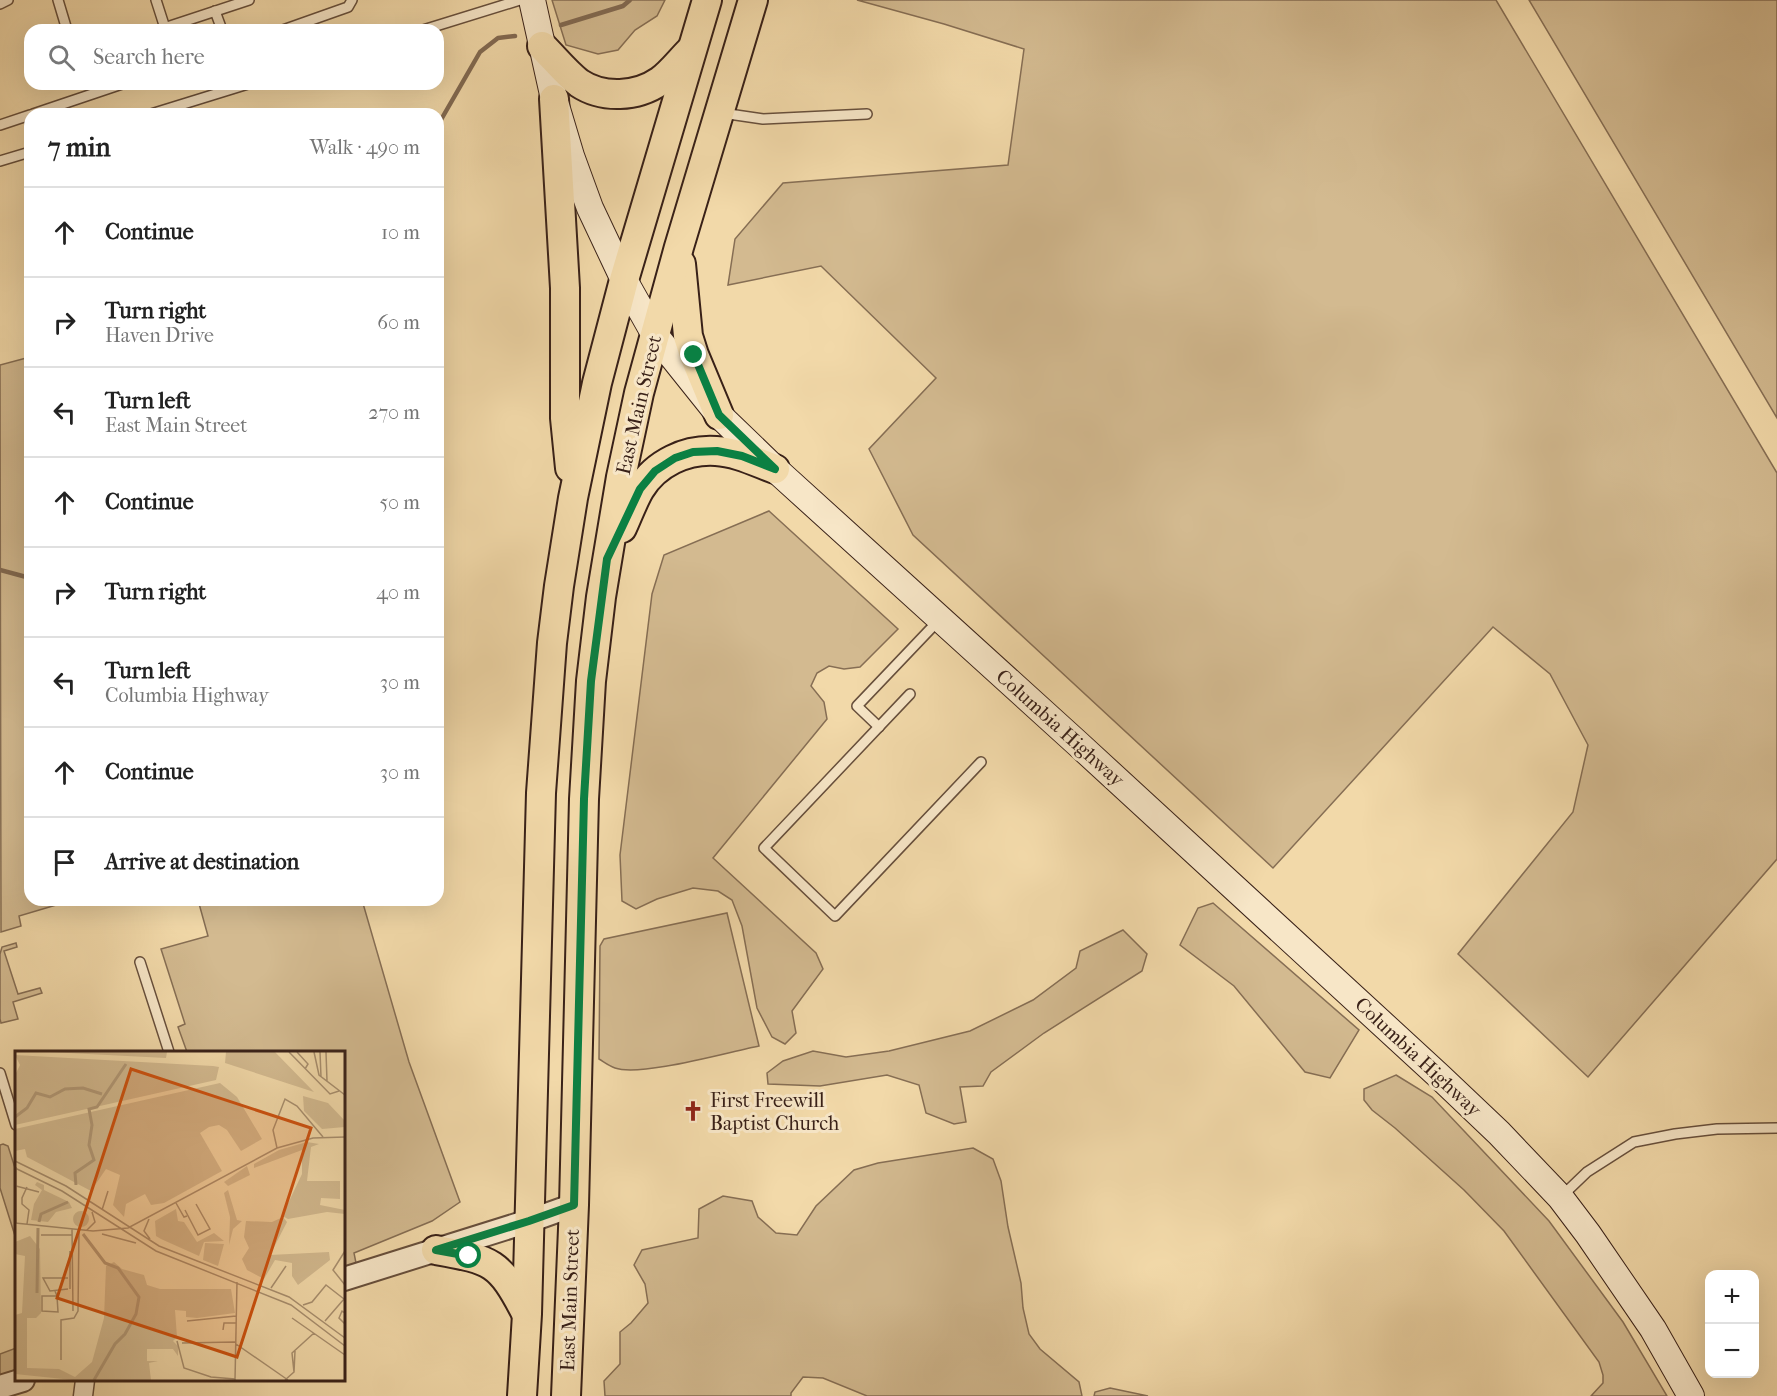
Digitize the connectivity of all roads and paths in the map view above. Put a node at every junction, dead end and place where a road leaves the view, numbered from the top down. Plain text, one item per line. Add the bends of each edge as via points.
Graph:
1 (8, 0) edge
2 (58, 0) edge
3 (156, 0) edge
4 (249, 0) edge
5 (352, 0) edge
6 (520, 0) edge
7 (532, 0) edge
8 (707, 0) edge
9 (753, 0) edge
10 (0, 4) edge
11 (215, 11) junction
12 (65, 24) edge
13 (161, 24) edge
14 (177, 24) edge
15 (220, 24) edge
16 (301, 24) edge
17 (442, 24) edge
18 (542, 46) junction
19 (693, 47) junction
20 (95, 90) edge
21 (229, 90) edge
22 (554, 99) junction
23 (47, 108) edge
24 (170, 108) edge
25 (719, 112) junction
26 (867, 114) dead end
27 (24, 116) edge
28 (0, 125) edge
29 (24, 154) edge
30 (0, 161) edge
31 (679, 247) junction
32 (624, 280) junction
33 (655, 335) junction
34 (719, 415) junction
35 (775, 469) junction
36 (573, 498) junction
37 (607, 559) junction
38 (940, 619) junction
39 (910, 694) dead end
40 (879, 727) junction
41 (981, 762) dead end
42 (541, 793) junction
43 (584, 799) junction
44 (140, 962) dead end
45 (169, 1051) edge
46 (0, 1074) edge
47 (15, 1122) edge
48 (1777, 1128) edge
49 (1560, 1197) junction
50 (574, 1205) junction
51 (529, 1221) junction
52 (436, 1250) junction
53 (345, 1279) edge
54 (527, 1314) junction
55 (18, 1381) edge
56 (85, 1381) edge
57 (0, 1386) edge
58 (83, 1396) edge
59 (522, 1396) edge
60 (566, 1396) edge
61 (1691, 1396) edge

1 - 10 lane
2 - 12 lane
3 - 13 lane
4 - 11 lane
5 - 16 lane via 348,8
6 - 17 lane
7 - 18 main road, Columbia Highway
8 - 19 main road
9 - 25 main road, East Main Street
11 - 14 lane
11 - 15 lane
18 - 19 main road via 579,82 599,91 622,94 658,82
18 - 22 main road, Columbia Highway
19 - 32 main road
20 - 23 lane
21 - 24 lane
22 - 32 main road, Columbia Highway via 590,208
22 - 36 main road via 565,288 566,418
25 - 26 lane via 763,119
25 - 31 main road, East Main Street
27 - 28 lane
29 - 30 lane
31 - 33 main road, East Main Street
31 - 34 main road via 687,332
32 - 33 main road, Columbia Highway
32 - 36 main road
33 - 34 main road, Columbia Highway
33 - 37 main road, East Main Street via 621,477
34 - 35 main road, Columbia Highway
35 - 37 main road via 717,451 675,458 655,471 640,489
35 - 38 main road, Columbia Highway
36 - 42 main road via 552,642
37 - 43 main road, East Main Street via 591,681
38 - 40 lane via 857,706
38 - 49 main road, Columbia Highway via 1439,1076
39 - 40 lane
40 - 41 lane via 764,848 835,916
42 - 43 main road
42 - 51 main road
43 - 50 main road, East Main Street
44 - 45 lane
46 - 47 lane
48 - 49 lane via 1717,1129 1634,1142 1587,1172
49 - 61 main road, Columbia Highway via 1653,1329
50 - 51 street
50 - 60 main road, East Main Street
51 - 52 street
51 - 54 main road
52 - 53 street
52 - 54 main road via 487,1261 501,1271
54 - 59 main road
55 - 57 street
56 - 58 street

